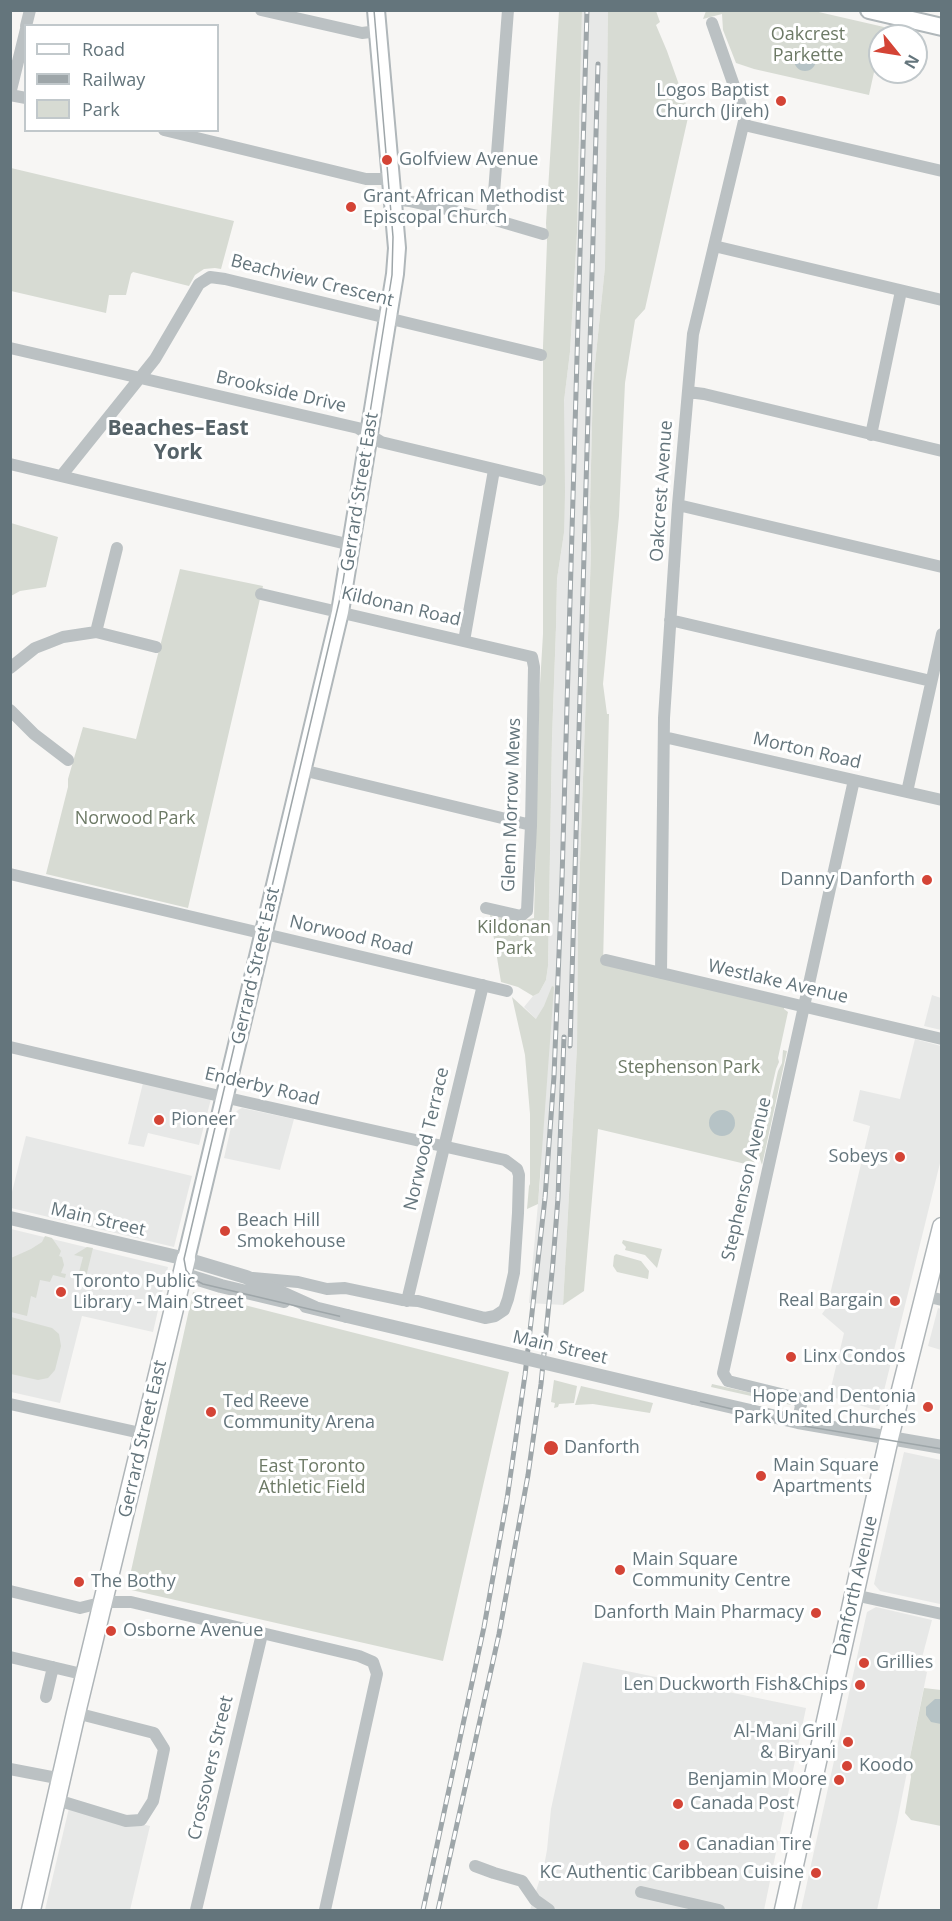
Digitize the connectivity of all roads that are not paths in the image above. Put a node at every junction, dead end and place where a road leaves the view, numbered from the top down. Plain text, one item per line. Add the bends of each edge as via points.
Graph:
1 (261, 10) edge
2 (376, 10) edge
3 (508, 10) edge
4 (869, 10) edge
5 (712, 23) dead end
6 (942, 27) edge
7 (378, 32) junction
8 (24, 35) edge
9 (10, 94) edge
10 (744, 125) junction
11 (172, 132) edge
12 (942, 171) edge
13 (391, 178) junction
14 (392, 199) junction
15 (492, 219) junction
16 (543, 234) dead end
17 (714, 246) junction
18 (901, 291) junction
19 (942, 300) edge
20 (388, 318) junction
21 (10, 348) edge
22 (541, 355) dead end
23 (139, 377) junction
24 (688, 392) junction
25 (369, 435) junction
26 (871, 435) junction
27 (942, 451) edge
28 (10, 464) edge
29 (494, 470) junction
30 (62, 475) junction
31 (540, 480) dead end
32 (678, 505) junction
33 (351, 545) junction
34 (117, 548) dead end
35 (942, 567) edge
36 (261, 594) dead end
37 (340, 612) junction
38 (670, 620) junction
39 (96, 632) junction
40 (942, 634) edge
41 (464, 641) junction
42 (156, 647) dead end
43 (532, 657) joint
44 (10, 668) edge
45 (931, 681) junction
46 (10, 710) edge
47 (664, 737) junction
48 (68, 760) dead end
49 (302, 770) junction
50 (854, 780) junction
51 (907, 792) junction
52 (942, 800) edge
53 (531, 825) junction
54 (10, 874) edge
55 (486, 908) dead end
56 (263, 934) junction
57 (606, 960) dead end
58 (661, 973) junction
59 (483, 985) junction
60 (507, 991) dead end
61 (804, 1006) junction
62 (942, 1039) edge
63 (10, 1047) edge
64 (224, 1097) junction
65 (445, 1146) junction
66 (10, 1218) edge
67 (942, 1227) edge
68 (184, 1267) junction
69 (246, 1277) junction
70 (933, 1298) edge
71 (407, 1301) junction
72 (315, 1308) junction
73 (495, 1316) joint
74 (10, 1404) edge
75 (798, 1422) junction
76 (145, 1434) junction
77 (889, 1438) junction
78 (942, 1447) edge
79 (10, 1591) edge
80 (854, 1595) junction
81 (104, 1602) junction
82 (942, 1614) edge
83 (262, 1634) junction
84 (10, 1657) edge
85 (53, 1667) junction
86 (86, 1675) junction
87 (46, 1697) dead end
88 (76, 1713) junction
89 (10, 1769) edge
90 (62, 1779) junction
91 (57, 1800) junction
92 (475, 1866) dead end
93 (641, 1892) dead end
94 (31, 1911) edge
95 (196, 1911) edge
96 (325, 1911) edge
97 (549, 1911) edge
98 (719, 1911) edge
99 (784, 1911) edge

1 - 7 street via 362,33
2 - 7 main road, Gerrard Street East
3 - 15 street
4 - 6 main road
5 - 10 street, Oakcrest Avenue via 740,100
7 - 13 main road, Gerrard Street East
8 - 9 street
10 - 12 street
10 - 17 street, Oakcrest Avenue
11 - 13 street via 366,179
13 - 14 main road, Gerrard Street East
14 - 15 street
14 - 20 main road, Gerrard Street East via 396,262
15 - 16 street
17 - 18 street
17 - 24 street, Oakcrest Avenue via 693,334
18 - 19 street
18 - 26 street
20 - 22 street, Beachview Crescent
20 - 23 street, Beachview Crescent via 210,277 199,284 155,359
20 - 25 main road, Gerrard Street East
21 - 23 street, Brookside Drive
23 - 25 street, Brookside Drive via 358,428
23 - 30 street, Beachview Crescent
24 - 26 street
24 - 32 street, Oakcrest Avenue
25 - 29 street, Brookside Drive via 381,442
25 - 33 main road, Gerrard Street East
26 - 27 street
28 - 30 street
29 - 31 street, Brookside Drive
29 - 41 street
30 - 33 street
32 - 35 street
32 - 38 street, Oakcrest Avenue
33 - 37 main road, Gerrard Street East
34 - 39 street
36 - 37 street, Kildonan Road
37 - 41 street, Kildonan Road
37 - 49 main road, Gerrard Street East
38 - 45 street
38 - 47 street, Oakcrest Avenue
39 - 42 street
39 - 44 street via 48,642
40 - 45 street
41 - 43 street, Kildonan Road
43 - 53 street, Glenn Morrow Mews
45 - 51 street
46 - 48 street via 39,739
47 - 50 street, Morton Road
47 - 58 street, Oakcrest Avenue
49 - 53 street
49 - 56 main road, Gerrard Street East
50 - 51 street, Morton Road
50 - 61 street, Stephenson Avenue
51 - 52 street, Morton Road
53 - 55 street, Glenn Morrow Mews via 527,911 521,916
54 - 56 street, Norwood Road
56 - 59 street, Norwood Road
56 - 64 main road, Gerrard Street East
57 - 58 street, Westlake Avenue
58 - 61 street, Westlake Avenue
59 - 60 street, Norwood Road
59 - 65 street, Norwood Terrace
61 - 62 street, Westlake Avenue
61 - 75 street, Stephenson Avenue via 723,1375 728,1381 797,1398 801,1405
63 - 64 street, Enderby Road
64 - 65 street, Enderby Road
64 - 68 main road, Gerrard Street East
65 - 71 street, Norwood Terrace
65 - 73 street, Enderby Road via 505,1160 517,1168 514,1274 504,1310
66 - 68 street, Main Street
67 - 70 main road, Danforth Avenue
68 - 69 street, Main Street
68 - 72 street, Main Street via 221,1286
68 - 76 main road, Gerrard Street East
69 - 71 street, Main Street via 345,1288
69 - 72 street, Main Street
70 - 77 main road, Danforth Avenue
71 - 73 street, Main Street via 485,1318
72 - 75 street, Main Street, bridge
74 - 76 street
75 - 77 street, Main Street
76 - 81 main road, Gerrard Street East
77 - 78 street, Main Street
77 - 80 main road, Danforth Avenue
79 - 81 street via 80,1608
80 - 82 street
80 - 99 main road, Danforth Avenue
81 - 83 street via 131,1602
81 - 86 main road, Gerrard Street East
83 - 95 street, Crossovers Street
83 - 96 street via 359,1656 374,1662 377,1674
84 - 85 street
85 - 86 street
85 - 87 street
86 - 88 main road, Gerrard Street East
88 - 90 main road, Gerrard Street East
88 - 91 street via 154,1733 164,1749 153,1801 141,1820 126,1821
89 - 90 street
90 - 91 main road, Gerrard Street East
91 - 94 main road, Gerrard Street East
92 - 97 street via 522,1881 535,1900
93 - 98 street

